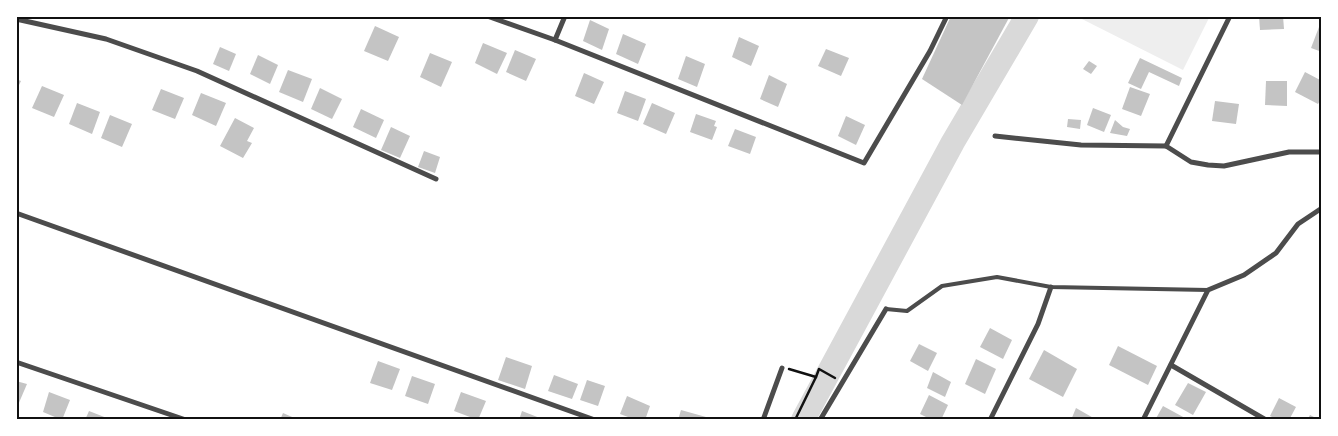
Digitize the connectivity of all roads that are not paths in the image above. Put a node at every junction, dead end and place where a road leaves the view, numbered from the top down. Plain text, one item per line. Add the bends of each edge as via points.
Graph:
1 (487, 16) edge
2 (564, 16) edge
3 (947, 16) edge
4 (1230, 16) edge
5 (16, 19) edge
6 (555, 40) junction
7 (994, 136) dead end
8 (1166, 146) junction
9 (1322, 152) edge
10 (436, 179) dead end
11 (1322, 208) edge
12 (16, 213) edge
13 (1051, 287) junction
14 (1208, 290) junction
15 (886, 309) joint
16 (16, 362) edge
17 (1171, 365) junction
18 (782, 368) road end
19 (186, 420) edge
20 (596, 420) edge
21 (763, 420) edge
22 (820, 420) edge
23 (990, 420) edge
24 (1143, 420) edge
25 (1266, 420) edge

1 - 6 street
2 - 6 street
3 - 6 street via 864,163
4 - 8 street
5 - 10 street via 106,39 197,71
7 - 8 street via 1081,145
8 - 9 street via 1192,162 1224,166 1289,152
11 - 14 street via 1298,224 1276,253 1244,274
12 - 20 street
13 - 14 lane
13 - 15 lane via 997,277 942,286 907,311
13 - 23 street via 1038,324
14 - 17 street
15 - 22 street
16 - 19 street
17 - 24 street
17 - 25 street
18 - 21 street

